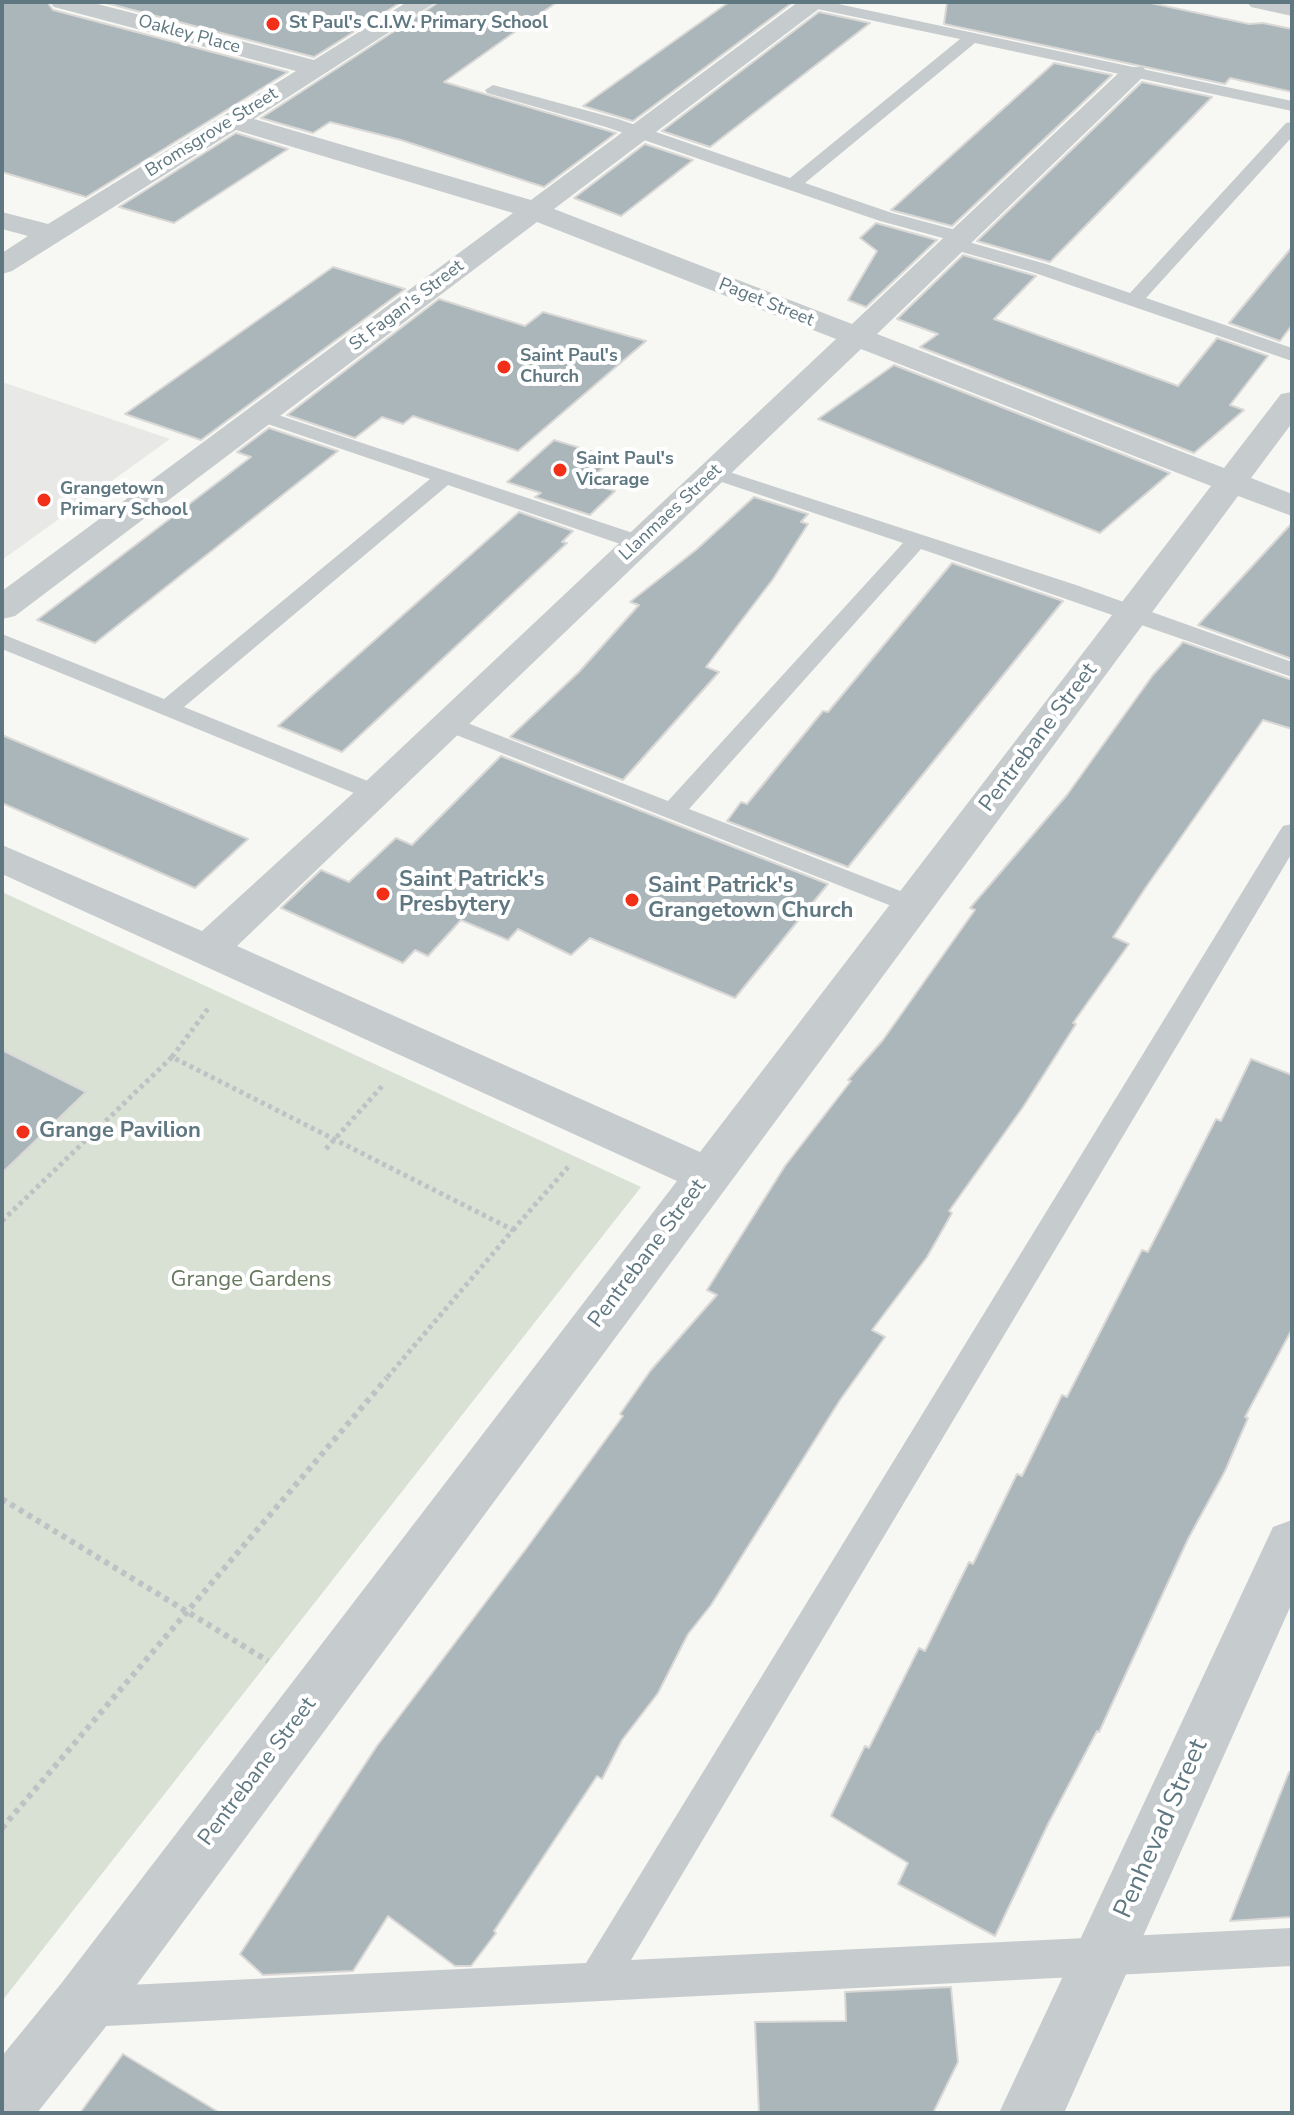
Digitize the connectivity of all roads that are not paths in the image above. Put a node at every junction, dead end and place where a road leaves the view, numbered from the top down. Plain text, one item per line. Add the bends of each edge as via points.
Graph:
1 (62, 2) edge
2 (424, 2) edge
3 (810, 2) edge
4 (1259, 2) edge
5 (1292, 9) edge
6 (972, 37) junction
7 (316, 68) junction
8 (1134, 72) junction
9 (493, 90) dead end
10 (1292, 106) edge
11 (232, 121) junction
12 (1292, 127) edge
13 (637, 132) junction
14 (793, 184) junction
15 (535, 210) junction
16 (2, 220) edge
17 (51, 234) junction
18 (957, 240) junction
19 (2, 265) edge
20 (1134, 300) junction
21 (855, 338) junction
22 (1292, 355) edge
23 (1292, 401) edge
24 (260, 415) junction
25 (714, 473) junction
26 (444, 478) junction
27 (1230, 483) junction
28 (1292, 506) edge
29 (916, 541) junction
30 (640, 543) junction
31 (2, 608) edge
32 (1134, 613) junction
33 (2, 641) edge
34 (1292, 670) edge
35 (168, 708) junction
36 (449, 724) junction
37 (376, 794) junction
38 (674, 810) junction
39 (1292, 832) edge
40 (2, 858) edge
41 (912, 905) junction
42 (223, 959) junction
43 (708, 1175) junction
44 (1292, 1544) edge
45 (1292, 1947) edge
46 (1105, 1956) junction
47 (597, 1981) junction
48 (82, 2007) junction
49 (2, 2106) edge
50 (1031, 2113) edge

1 - 7 street, Oakley Place
2 - 7 street, Bromsgrove Street
3 - 6 lane
3 - 13 street, St Fagan's Street
4 - 5 street
6 - 8 lane
6 - 14 lane
7 - 11 street, Bromsgrove Street
8 - 10 lane
8 - 18 street, Llanmaes Street
9 - 13 lane
11 - 15 street, Paget Street
11 - 17 street, Bromsgrove Street
12 - 20 lane
13 - 14 lane
13 - 15 street, St Fagan's Street
14 - 18 lane
15 - 21 street, Paget Street
15 - 24 street, St Fagan's Street
16 - 17 street
17 - 19 street, Bromsgrove Street
18 - 20 lane
18 - 21 street, Llanmaes Street
20 - 22 lane
21 - 25 street, Llanmaes Street
21 - 27 street, Paget Street
23 - 27 street, Pentrebane Street
24 - 26 lane
24 - 31 street, St Fagan's Street
25 - 29 lane
25 - 30 street, Llanmaes Street
26 - 30 lane
26 - 35 lane
27 - 28 street, Paget Street
27 - 32 street, Pentrebane Street
29 - 32 lane
29 - 38 lane
30 - 36 street, Llanmaes Street
32 - 34 lane
32 - 41 street, Pentrebane Street
33 - 35 lane
35 - 37 lane
36 - 37 street, Llanmaes Street
36 - 38 lane
37 - 42 street, Llanmaes Street
38 - 41 lane
39 - 47 lane
40 - 42 street
41 - 43 street, Pentrebane Street
42 - 43 street
43 - 48 street, Pentrebane Street
44 - 46 street, Penhevad Street
45 - 46 lane
46 - 47 lane
46 - 50 street, Penhevad Street
47 - 48 lane
48 - 49 street, Pentrebane Street

